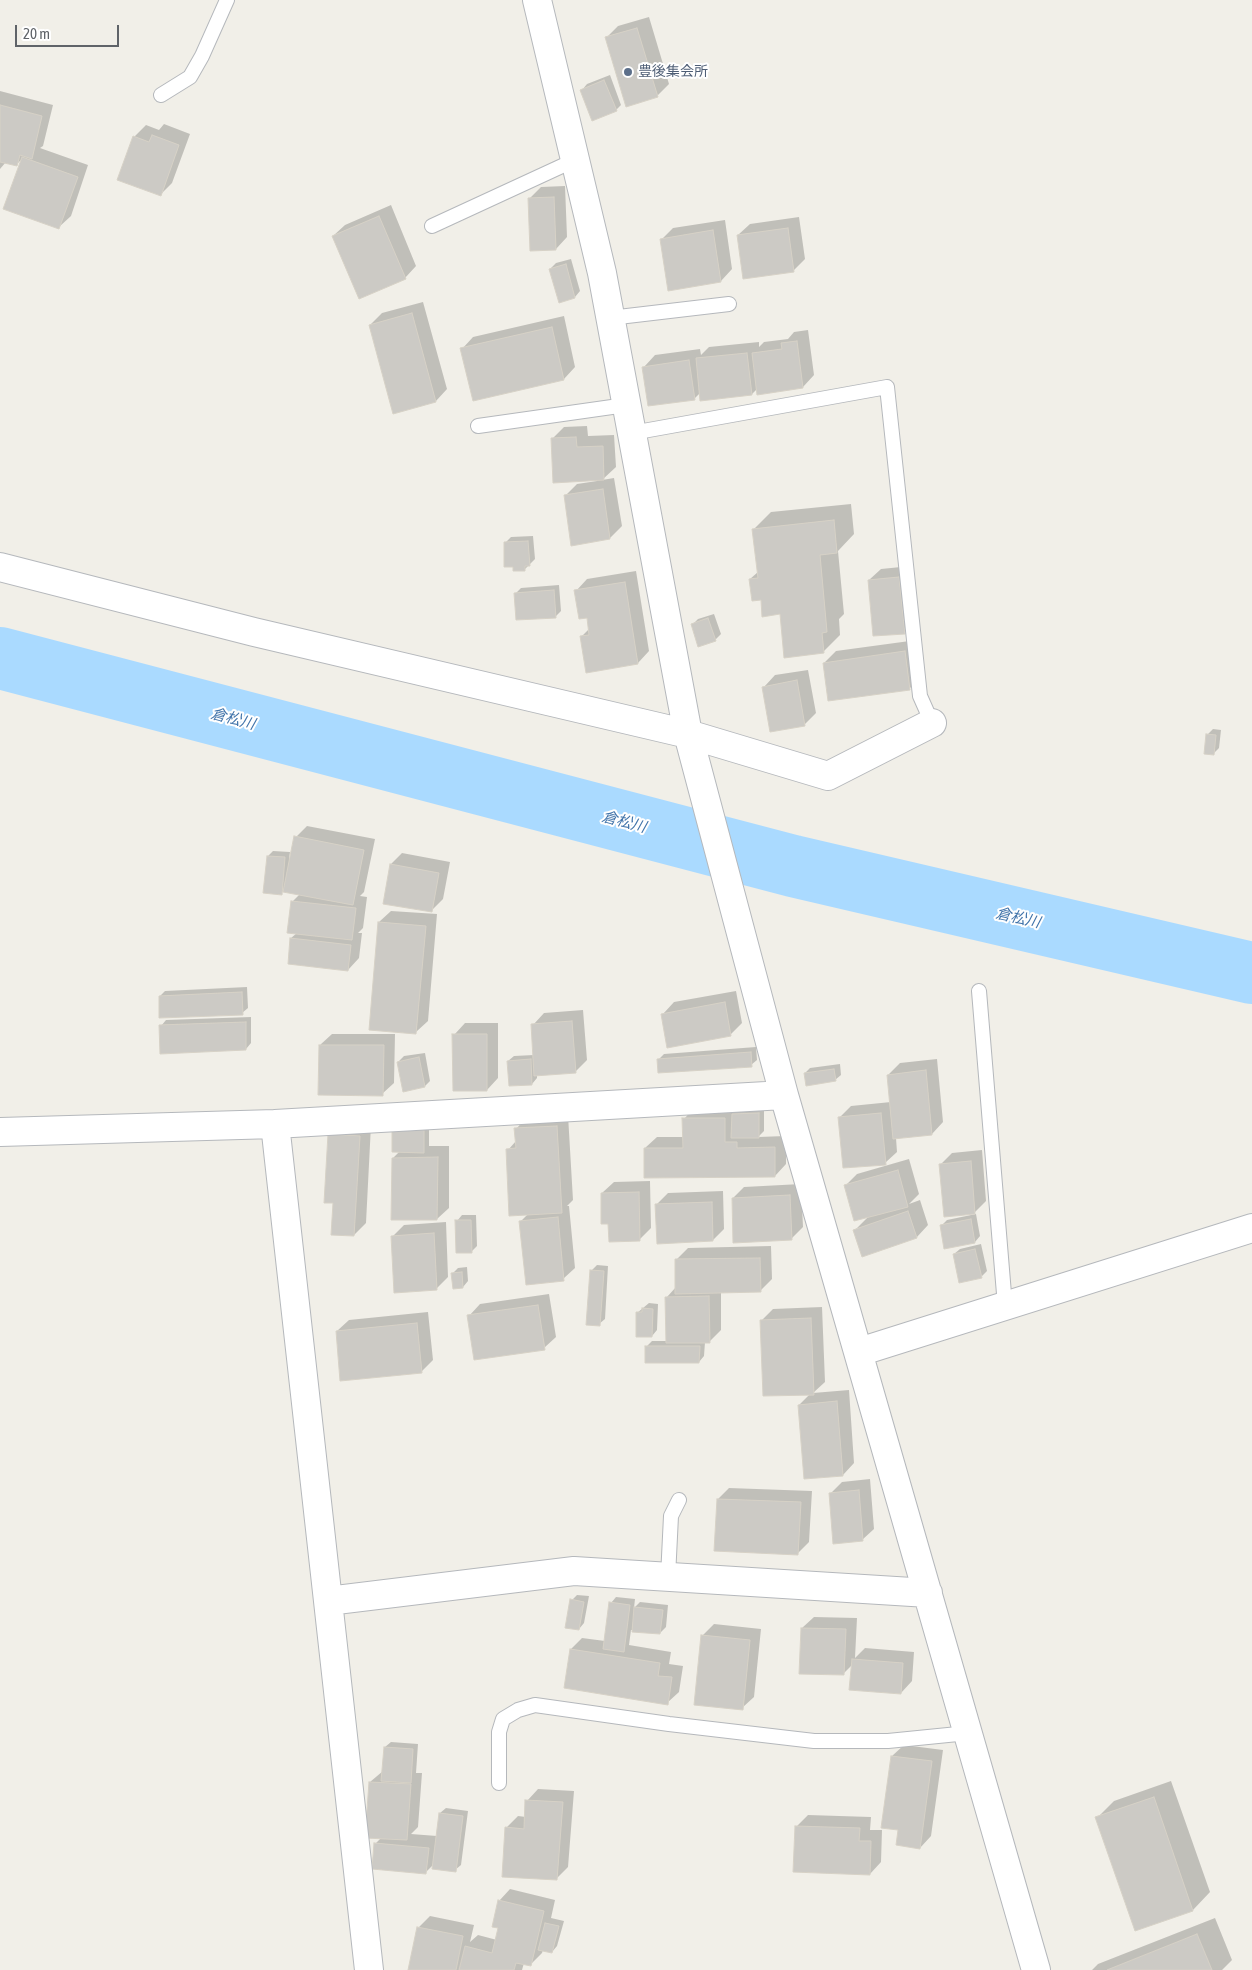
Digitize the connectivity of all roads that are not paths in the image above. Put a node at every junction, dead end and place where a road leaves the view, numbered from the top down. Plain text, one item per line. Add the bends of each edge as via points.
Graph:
1 (227, 0) edge
2 (546, 4) edge
3 (161, 95) dead end
4 (575, 160) junction
5 (432, 226) dead end
6 (729, 304) dead end
7 (610, 318) junction
8 (626, 405) junction
9 (478, 426) dead end
10 (632, 433) junction
11 (0, 567) edge
12 (932, 722) joint
13 (688, 734) junction
14 (979, 991) dead end
15 (784, 1096) junction
16 (275, 1124) junction
17 (0, 1132) edge
18 (1252, 1228) edge
19 (1005, 1306) junction
20 (859, 1352) junction
21 (680, 1500) dead end
22 (668, 1577) junction
23 (928, 1593) junction
24 (328, 1601) junction
25 (968, 1733) junction
26 (499, 1783) dead end
27 (369, 1970) edge
28 (1036, 1970) edge

1 - 3 lane via 190,77
2 - 4 street
4 - 5 lane
4 - 7 street
6 - 7 lane
7 - 8 street
8 - 9 lane
8 - 10 street
10 - 12 lane via 887,387 920,696
10 - 13 street
11 - 13 street via 254,632
12 - 13 street via 828,776
13 - 15 street
14 - 19 lane
15 - 16 street
15 - 20 street
16 - 17 street
16 - 24 street
18 - 19 street
19 - 20 street
20 - 23 street
21 - 22 lane via 671,1516
22 - 23 street
22 - 24 street via 574,1571
23 - 25 street
24 - 27 street
25 - 26 lane via 888,1741 814,1741 535,1705 503,1719 499,1732
25 - 28 street

